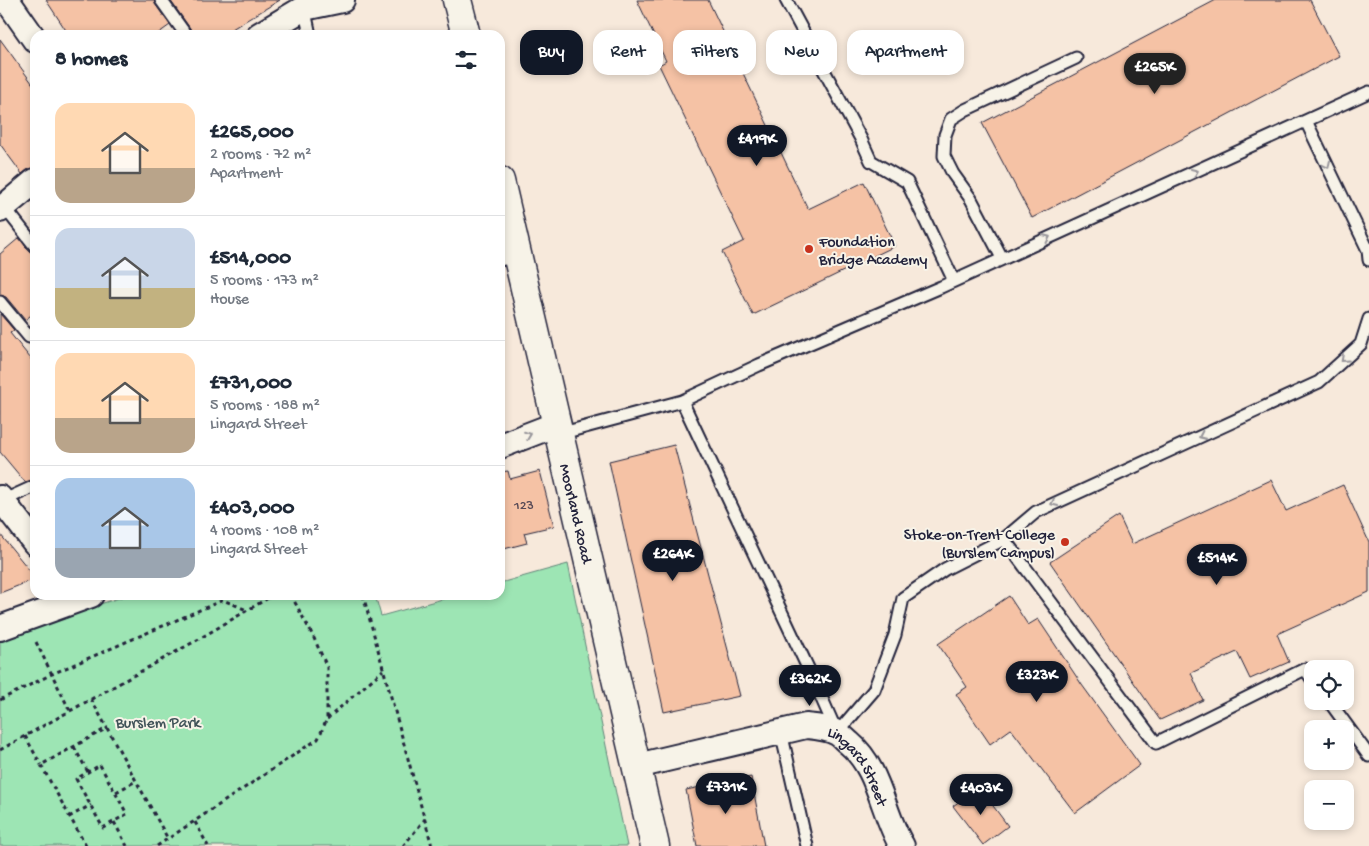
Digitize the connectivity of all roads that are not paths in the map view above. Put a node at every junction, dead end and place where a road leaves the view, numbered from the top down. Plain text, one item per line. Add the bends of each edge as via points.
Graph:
1 (7, 0) edge
2 (161, 0) edge
3 (342, 0) edge
4 (457, 0) edge
5 (786, 0) edge
6 (303, 4) edge
7 (182, 30) edge
8 (266, 30) edge
9 (309, 30) edge
10 (465, 30) edge
11 (30, 33) edge
12 (1076, 58) dead end
13 (1369, 92) edge
14 (1306, 121) junction
15 (30, 185) edge
16 (1, 206) edge
17 (505, 224) edge
18 (30, 240) edge
19 (509, 258) edge
20 (1002, 258) junction
21 (1369, 260) edge
22 (954, 281) junction
23 (0, 302) edge
24 (1369, 319) edge
25 (30, 336) edge
26 (682, 401) junction
27 (558, 429) junction
28 (505, 445) edge
29 (30, 488) edge
30 (1, 499) edge
31 (30, 537) edge
32 (1004, 539) junction
33 (70, 600) edge
34 (0, 628) edge
35 (1304, 669) edge
36 (1336, 710) edge
37 (781, 732) junction
38 (837, 733) junction
39 (1369, 756) edge
40 (638, 766) junction
41 (655, 846) edge
42 (808, 846) edge
43 (902, 846) edge

1 - 11 street
2 - 7 lane
3 - 6 street
4 - 10 main road
5 - 22 lane via 871,161 907,182
6 - 8 street
6 - 9 lane
12 - 20 lane via 965,110 951,119 945,135 944,156
13 - 14 lane
20 -> 14 lane
14 -> 21 lane via 1368,250
15 - 16 street
16 - 18 lane
17 - 19 main road, Moorland Road
19 - 27 main road, Moorland Road
20 - 22 lane
22 - 26 lane
23 - 25 lane
24 -> 32 lane via 1361,344 1319,382 1036,512
26 - 27 lane
26 - 38 lane
28 -> 27 street
27 - 40 main road, Moorland Road
29 - 30 lane
30 - 31 street
32 - 35 lane via 1156,743
32 - 38 lane via 945,569 903,598 895,635 874,690
33 - 34 street
36 - 39 lane
37 - 38 street, Lingard Street via 806,726
37 - 40 street, Lingard Street
37 - 42 lane
38 - 43 street, Lingard Street via 856,748 873,773
40 - 41 main road, Moorland Road

